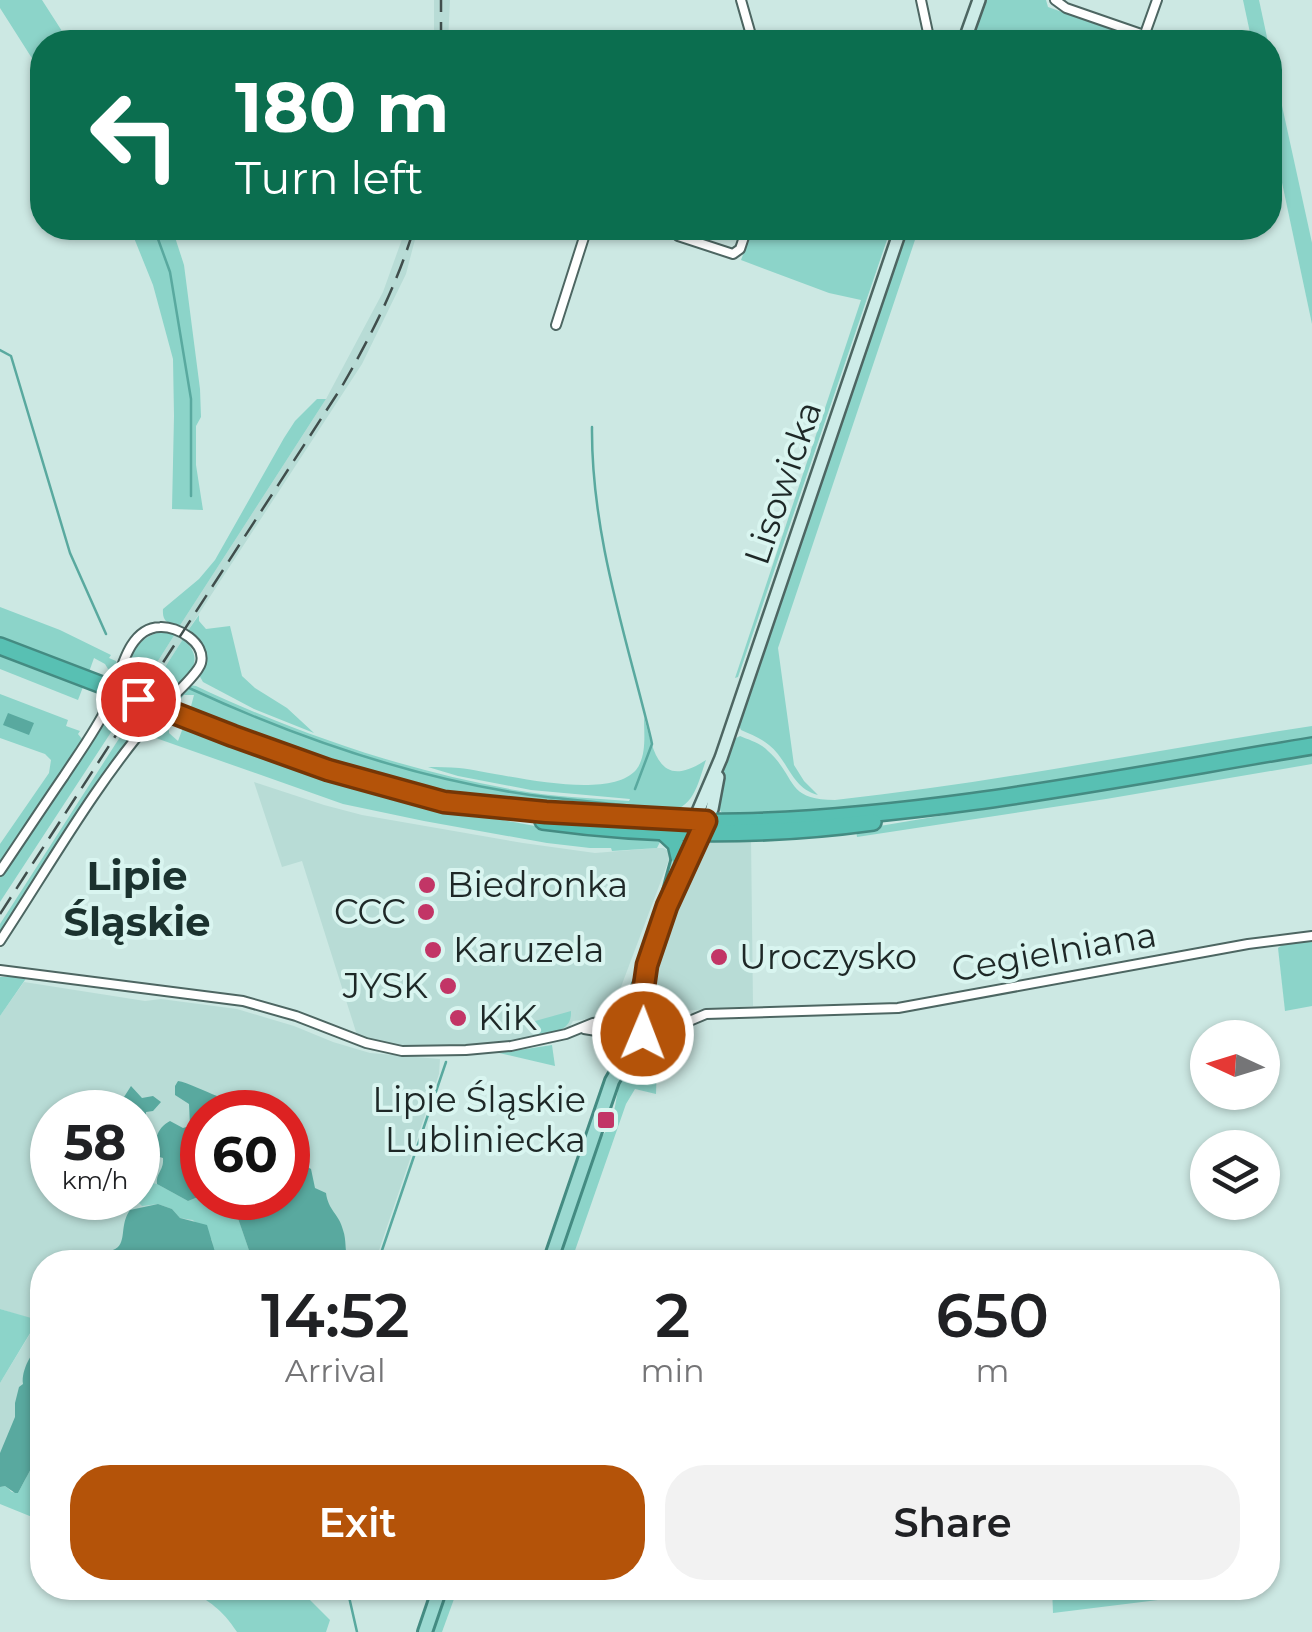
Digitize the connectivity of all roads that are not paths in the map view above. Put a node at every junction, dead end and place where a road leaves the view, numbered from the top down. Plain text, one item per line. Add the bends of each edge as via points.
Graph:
1 (741, 0) edge
2 (921, 0) edge
3 (979, 0) edge
4 (1055, 0) edge
5 (1156, 0) edge
6 (749, 30) edge
7 (927, 30) edge
8 (968, 30) edge
9 (1121, 30) edge
10 (1146, 30) edge
11 (583, 240) edge
12 (690, 240) edge
13 (743, 240) edge
14 (898, 240) edge
15 (556, 325) dead end
16 (0, 646) edge
17 (1312, 746) edge
18 (444, 802) junction
19 (697, 827) junction
20 (662, 831) junction
21 (679, 857) junction
22 (0, 872) edge
23 (667, 906) junction
24 (1312, 936) edge
25 (0, 941) edge
26 (0, 970) edge
27 (629, 1029) junction
28 (554, 1250) edge
29 (436, 1600) edge
30 (425, 1632) edge

1 - 6 street
2 - 7 street
3 - 8 main road
4 - 9 street
5 - 10 street
11 - 15 street
12 - 13 street via 733,254
14 - 19 main road, Lisowicka via 721,758 713,806
16 - 18 highway, bridge via 328,770
17 - 19 highway via 990,800
18 - 19 highway
18 - 20 highway via 567,825
19 - 20 highway
19 - 21 main road, Lisowicka
19 - 23 main road, Lisowicka
20 - 21 highway
21 - 23 main road, Lisowicka
22 - 25 street via 98,723 133,642 160,627 194,641 202,658 198,670 123,753
23 - 27 main road, Lisowicka
24 - 27 street, Cegielniana via 898,1008 724,1012 673,1030
26 - 27 street, Cegielniana via 243,1002 402,1051 496,1048 593,1023
27 - 28 main road, Lisowicka
29 - 30 main road

